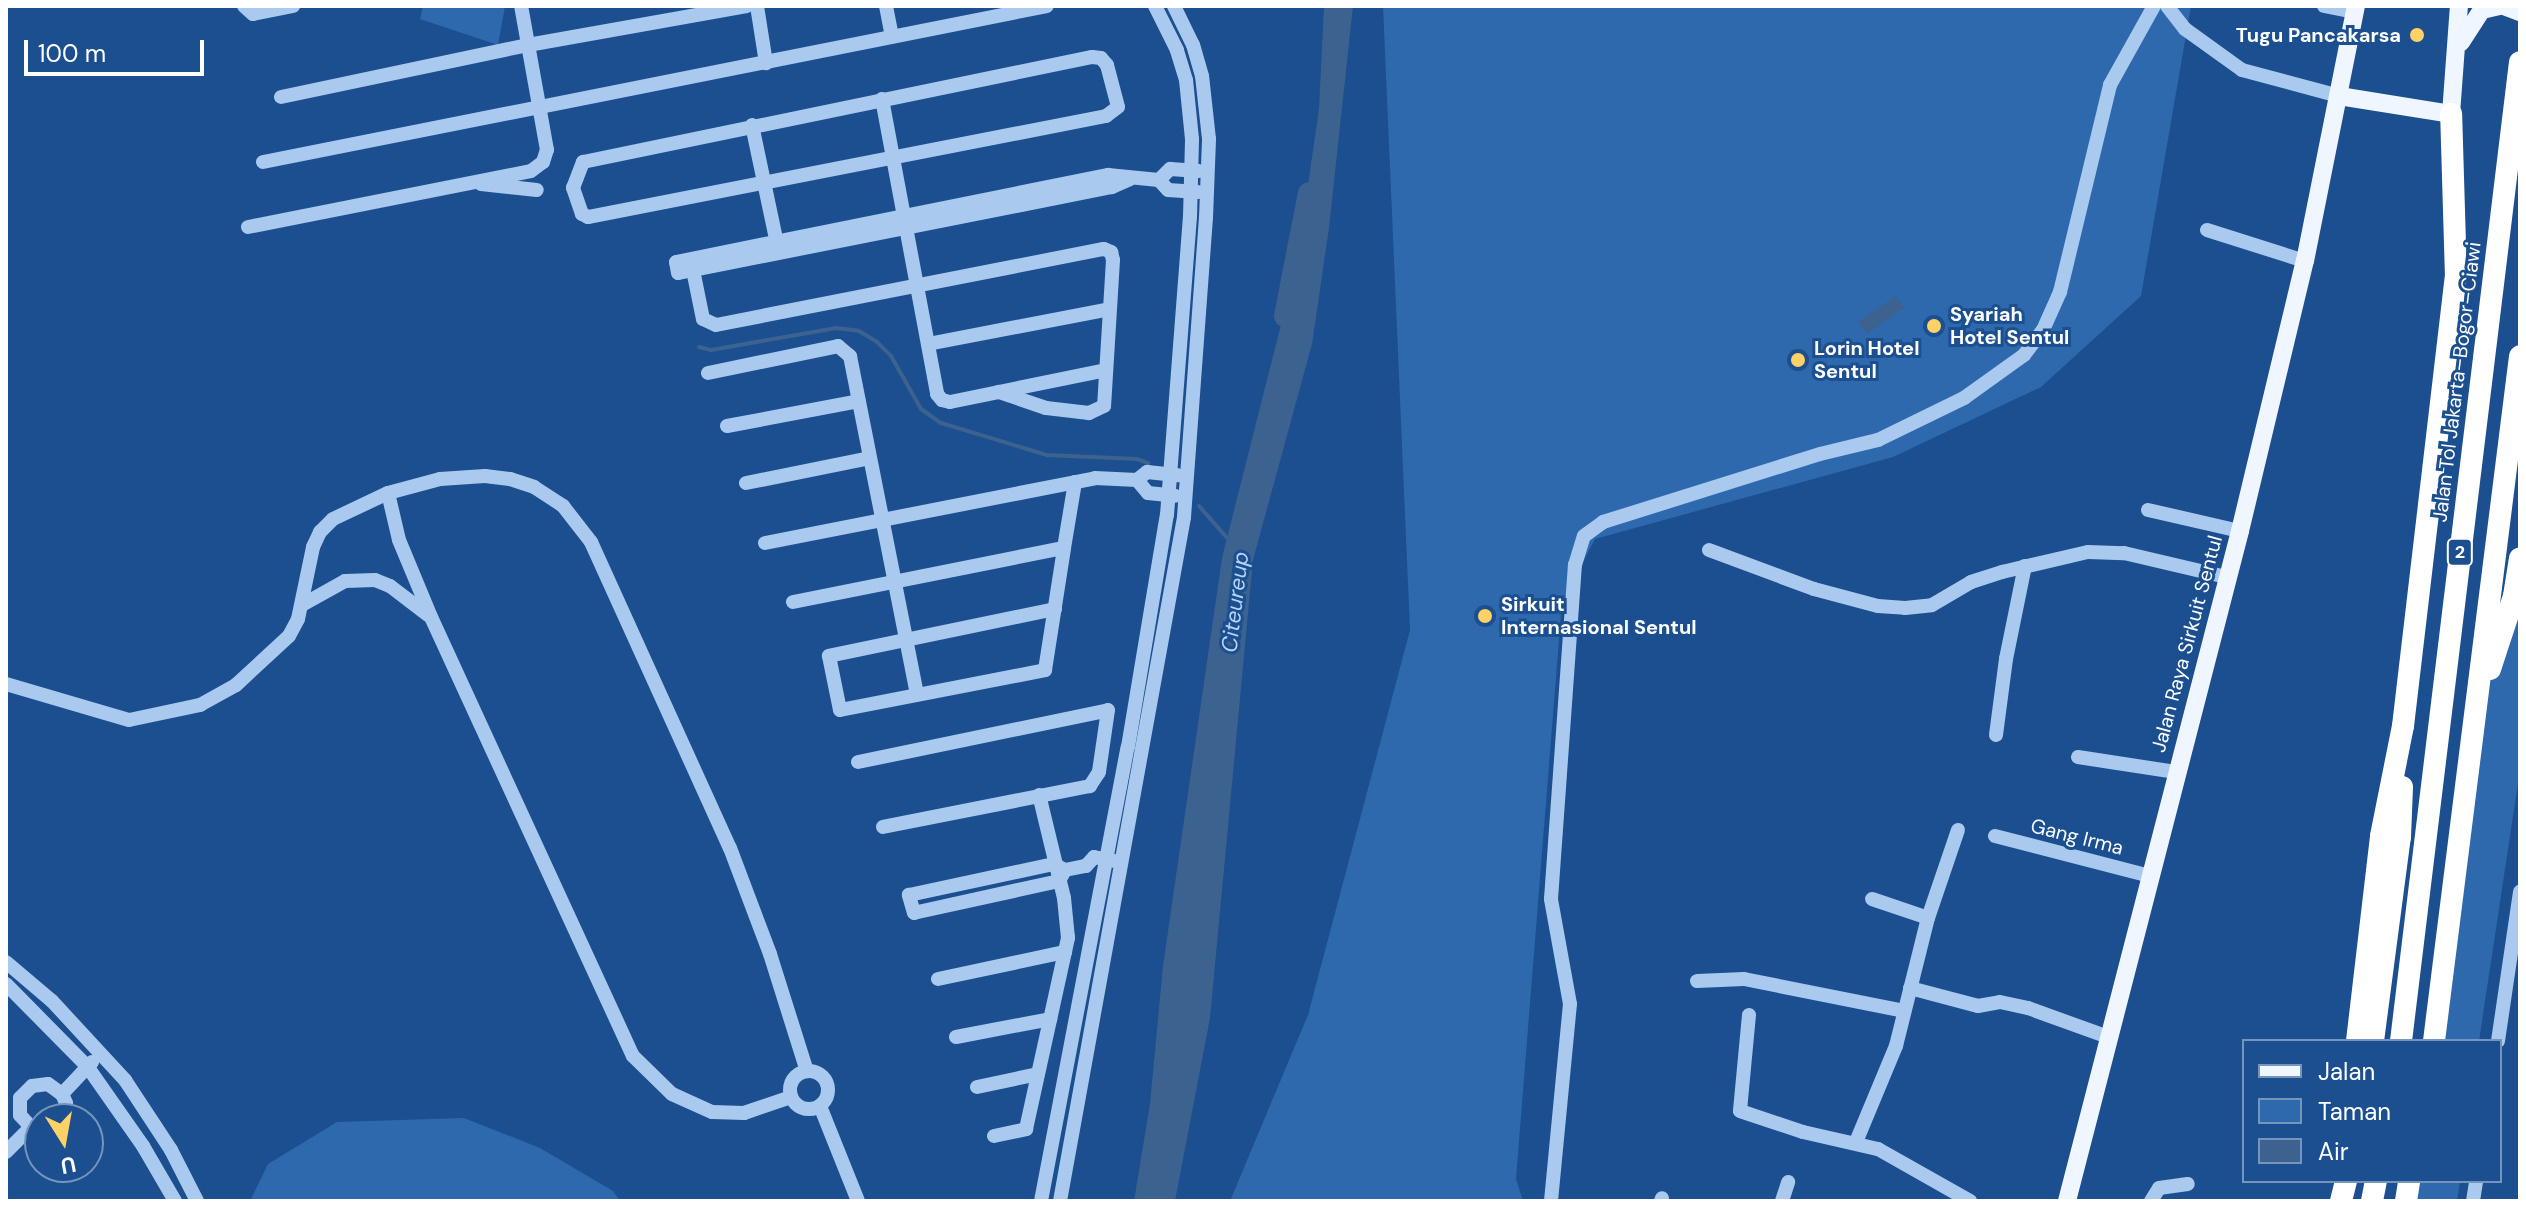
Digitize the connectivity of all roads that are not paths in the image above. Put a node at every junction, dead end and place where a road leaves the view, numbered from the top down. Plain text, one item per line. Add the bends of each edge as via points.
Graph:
1 (244, 6) edge
2 (293, 6) edge
3 (521, 6) edge
4 (747, 6) edge
5 (757, 6) edge
6 (886, 6) edge
7 (1047, 6) edge
8 (1155, 6) edge
9 (1174, 6) edge
10 (2154, 6) edge
11 (2167, 6) edge
12 (2324, 6) edge
13 (2459, 6) edge
14 (2502, 6) edge
15 (2356, 9) edge
16 (2520, 12) edge
17 (892, 36) junction
18 (528, 45) junction
19 (2458, 48) junction
20 (2520, 62) edge
21 (766, 63) junction
22 (2339, 96) junction
23 (281, 97) dead end
24 (882, 99) junction
25 (541, 105) junction
26 (2451, 114) junction
27 (752, 125) junction
28 (893, 158) junction
29 (263, 162) dead end
30 (1191, 170) junction
31 (1208, 171) junction
32 (1159, 180) junction
33 (466, 182) junction
34 (764, 183) junction
35 (537, 190) dead end
36 (1191, 191) junction
37 (1207, 192) junction
38 (906, 222) junction
39 (248, 227) dead end
40 (2207, 230) dead end
41 (778, 247) junction
42 (2305, 261) junction
43 (917, 286) junction
44 (1110, 309) junction
45 (928, 344) junction
46 (2520, 356) edge
47 (1106, 370) junction
48 (708, 373) dead end
49 (999, 392) junction
50 (859, 401) junction
51 (727, 426) dead end
52 (870, 458) junction
53 (1170, 475) junction
54 (1187, 476) junction
55 (1137, 480) junction
56 (1075, 482) junction
57 (746, 483) dead end
58 (388, 493) junction
59 (1169, 495) junction
60 (1185, 497) junction
61 (2148, 510) dead end
62 (883, 520) junction
63 (2240, 531) junction
64 (765, 543) dead end
65 (1064, 548) junction
66 (1709, 550) dead end
67 (2520, 558) edge
68 (2025, 566) junction
69 (2226, 577) junction
70 (895, 581) junction
71 (793, 602) dead end
72 (302, 605) junction
73 (1055, 609) junction
74 (431, 617) junction
75 (906, 639) junction
76 (6, 684) edge
77 (917, 694) junction
78 (2474, 722) junction
79 (2403, 726) junction
80 (1996, 735) dead end
81 (2078, 757) dead end
82 (858, 762) dead end
83 (2176, 772) junction
84 (1039, 795) junction
85 (883, 827) dead end
86 (1958, 830) dead end
87 (1995, 836) dead end
88 (1106, 860) junction
89 (1122, 863) junction
90 (1086, 866) junction
91 (1060, 871) junction
92 (2150, 876) junction
93 (1103, 878) junction
94 (1119, 881) junction
95 (2520, 892) edge
96 (1872, 899) dead end
97 (1928, 918) junction
98 (1065, 952) junction
99 (6, 962) edge
100 (938, 979) dead end
101 (1697, 981) dead end
102 (6, 984) edge
103 (1910, 988) junction
104 (1904, 1011) junction
105 (1749, 1015) dead end
106 (1050, 1019) junction
107 (956, 1037) dead end
108 (2111, 1038) junction
109 (2357, 1039) edge
110 (2373, 1039) edge
111 (2401, 1039) edge
112 (2434, 1039) edge
113 (2498, 1039) edge
114 (101, 1053) junction
115 (87, 1066) junction
116 (807, 1071) junction
117 (1038, 1074) junction
118 (977, 1087) dead end
119 (62, 1094) junction
120 (791, 1097) junction
121 (66, 1103) edge
122 (820, 1106) junction
123 (24, 1122) edge
124 (994, 1136) dead end
125 (24, 1138) edge
126 (1856, 1142) junction
127 (6, 1152) edge
128 (1788, 1182) dead end
129 (2188, 1184) dead end
130 (175, 1201) edge
131 (197, 1201) edge
132 (858, 1201) edge
133 (1041, 1201) edge
134 (1060, 1201) edge
135 (1551, 1201) edge
136 (1782, 1201) edge
137 (1970, 1201) edge
138 (2067, 1201) edge
139 (2151, 1201) edge

1 - 2 street via 253,14
3 - 18 street
4 - 18 street
5 - 21 street
6 - 17 street
7 - 17 street
8 - 30 street via 1186,80
9 - 31 street via 1202,76
10 - 135 street via 2110,85 2060,292 2043,330 2024,355 1964,398 1886,437 1603,522 1584,536 1575,565 1551,899 1570,1004
11 - 22 street via 2185,29 2242,70
12 - 15 street
13 - 19 main road
14 - 16 main road
14 - 19 main road via 2482,10
15 - 22 main road, Jalan Raya Sirkuit Sentul
17 - 21 street
18 - 23 street
18 - 25 street
19 - 26 main road
20 - 111 highway, Jalan Tol Jakarta–Bogor–Ciawi / 2
21 - 25 street
22 - 26 main road
22 - 42 main road, Jalan Raya Sirkuit Sentul
24 - 27 street
24 - 28 street
24 - 28 street via 1092,57 1107,65 1118,107 1106,116
25 - 29 street
25 - 33 street via 547,150 543,162 531,171
26 - 79 highway via 2456,278
27 - 34 street
27 - 34 street via 583,162 573,188 588,217
28 - 34 street
28 - 38 street
30 - 31 street
30 - 32 street via 1170,169
30 - 36 street
31 - 37 street
32 - 36 street via 1168,190
32 - 38 street via 1108,175
33 - 35 street
33 - 39 street
34 - 41 street
36 - 37 street
36 - 53 street
37 - 54 street
38 - 41 street
38 - 43 street
40 - 42 street
41 - 43 street via 693,270 703,319 716,325
42 - 63 main road, Jalan Raya Sirkuit Sentul
43 - 44 street via 1104,249 1113,260
43 - 45 street
44 - 45 street
44 - 47 street
45 - 49 street via 942,400
46 - 78 highway, 2
47 - 49 street
47 - 49 street via 1104,406 1099,411 1046,408
48 - 50 street via 838,346 850,356
50 - 51 street
50 - 52 street
52 - 57 street
52 - 62 street
53 - 54 street
53 - 55 street via 1147,472
53 - 59 street
54 - 60 street
55 - 56 street
55 - 59 street via 1148,493
56 - 62 street
56 - 65 street
58 - 72 street via 351,508 320,532
58 - 74 street via 399,540
58 - 116 street via 440,479 510,479 552,497 576,520 591,542 730,848
59 - 60 street
59 - 88 street
60 - 89 street
61 - 63 street
62 - 64 street
62 - 70 street
63 - 69 main road, Jalan Raya Sirkuit Sentul
65 - 70 street
65 - 73 street
66 - 68 street via 1814,589 1905,608 1932,605 1971,582
67 - 78 highway via 2514,596
68 - 69 street via 2106,551
68 - 80 street
69 - 83 main road, Jalan Raya Sirkuit Sentul
70 - 71 street
70 - 75 street
72 - 74 street via 345,581 375,580
72 - 76 street via 295,627 271,656 236,685 184,710 129,720
73 - 75 street
73 - 77 street via 1045,670
74 - 120 street via 622,1038 641,1067 672,1094 712,1112 744,1113
75 - 77 street
75 - 77 street via 829,656 840,710
78 - 112 highway, 2
79 - 109 highway via 2381,836
79 - 110 highway via 2400,837
81 - 83 street
82 - 84 street via 1108,710 1096,781
83 - 92 main road, Jalan Raya Sirkuit Sentul
84 - 85 street
84 - 91 street
86 - 97 street
87 - 92 street, Gang Irma
88 - 89 street
88 - 90 street via 1094,857
88 - 93 street
89 - 94 street
90 - 91 street
90 - 93 street via 1091,875
91 - 91 street via 914,913 909,895
91 - 98 street via 1068,918
92 - 108 main road, Jalan Raya Sirkuit Sentul
93 - 94 street
93 - 133 street
94 - 134 street
95 - 113 street
96 - 97 street
97 - 103 street
98 - 100 street
98 - 106 street
99 - 114 street
101 - 104 street via 1744,979
102 - 115 street
103 - 104 street
103 - 108 street via 1978,1006 2000,1002 2028,1008
104 - 126 street via 1896,1046
105 - 126 street via 1740,1111 1803,1132
106 - 107 street
106 - 117 street
108 - 138 main road, Jalan Raya Sirkuit Sentul
114 - 115 street
114 - 131 street via 148,1113
115 - 119 street
115 - 130 street
116 - 120 street via 794,1077
116 - 122 street via 826,1080 828,1094
117 - 118 street
117 - 124 street via 1026,1129
119 - 121 street
119 - 123 street via 40,1083 25,1091 18,1106
120 - 122 street via 807,1109
122 - 132 street
125 - 127 street
126 - 137 street via 1913,1166
128 - 136 street
129 - 139 street via 2159,1188

